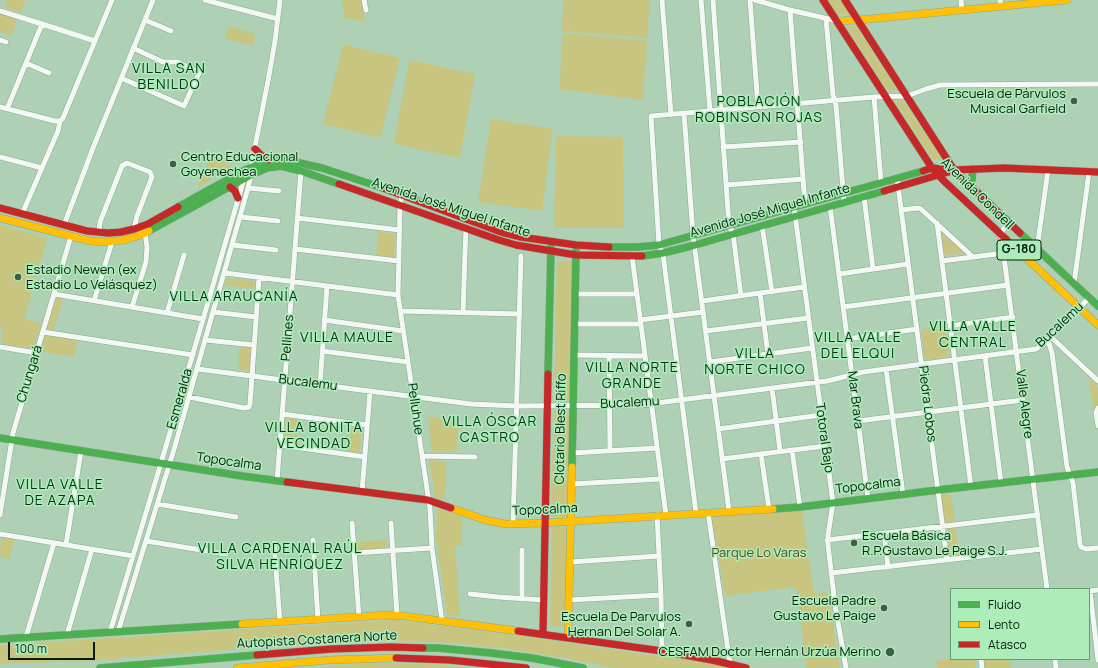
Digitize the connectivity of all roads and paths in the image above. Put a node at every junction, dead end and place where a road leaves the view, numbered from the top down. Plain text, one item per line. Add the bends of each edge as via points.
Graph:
1 (112, 0) edge
2 (153, 0) edge
3 (205, 0) edge
4 (280, 0) edge
5 (364, 0) edge
6 (662, 0) edge
7 (701, 0) edge
8 (713, 0) edge
9 (750, 0) edge
10 (755, 0) edge
11 (823, 0) edge
12 (845, 0) edge
13 (960, 0) edge
14 (1067, 0) edge
15 (1038, 1) edge
16 (218, 2) edge
17 (1001, 3) edge
18 (366, 10) dead end
19 (790, 10) junction
20 (962, 10) junction
21 (0, 11) edge
22 (278, 19) junction
23 (826, 19) junction
24 (145, 20) junction
25 (858, 20) junction
26 (837, 21) junction
27 (42, 24) junction
28 (172, 32) dead end
29 (0, 40) edge
30 (95, 41) junction
31 (6, 42) dead end
32 (133, 48) junction
33 (26, 63) junction
34 (50, 73) dead end
35 (121, 78) junction
36 (1098, 84) edge
37 (885, 96) junction
38 (907, 96) junction
39 (874, 97) junction
40 (835, 100) junction
41 (798, 104) junction
42 (0, 107) edge
43 (758, 107) junction
44 (7, 109) junction
45 (721, 110) junction
46 (710, 111) junction
47 (684, 113) junction
48 (671, 114) junction
49 (60, 121) junction
50 (800, 142) junction
51 (723, 147) junction
52 (255, 149) junction
53 (0, 157) edge
54 (269, 160) junction
55 (42, 168) junction
56 (932, 168) junction
57 (973, 169) junction
58 (954, 170) junction
59 (1048, 170) junction
60 (251, 171) junction
61 (301, 171) junction
62 (1089, 172) junction
63 (1098, 172) edge
64 (939, 175) junction
65 (897, 178) junction
66 (244, 179) junction
67 (803, 179) junction
68 (881, 182) junction
69 (726, 185) junction
70 (230, 187) junction
71 (898, 187) junction
72 (971, 187) junction
73 (248, 188) junction
74 (279, 191) dead end
75 (843, 193) junction
76 (402, 195) junction
77 (864, 197) junction
78 (238, 198) junction
79 (844, 202) junction
80 (805, 204) junction
81 (400, 205) junction
82 (830, 206) junction
83 (794, 207) junction
84 (0, 208) edge
85 (901, 210) junction
86 (22, 214) junction
87 (795, 216) junction
88 (241, 217) junction
89 (0, 218) edge
90 (297, 218) junction
91 (278, 221) dead end
92 (1008, 221) junction
93 (937, 223) junction
94 (64, 225) junction
95 (729, 225) junction
96 (762, 225) junction
97 (466, 228) junction
98 (134, 229) junction
99 (400, 230) junction
100 (99, 233) junction
101 (145, 233) junction
102 (733, 234) junction
103 (1001, 234) junction
104 (70, 236) junction
105 (693, 236) junction
106 (112, 242) junction
107 (551, 242) junction
108 (233, 245) junction
109 (576, 245) junction
110 (659, 245) junction
111 (695, 245) junction
112 (1037, 248) junction
113 (295, 249) junction
114 (276, 250) dead end
115 (551, 251) junction
116 (663, 253) junction
117 (1004, 253) junction
118 (184, 255) dead end
119 (576, 255) junction
120 (521, 256) dead end
121 (632, 256) junction
122 (973, 257) junction
123 (399, 261) junction
124 (942, 261) junction
125 (908, 264) junction
126 (873, 269) junction
127 (224, 273) junction
128 (839, 274) junction
129 (259, 278) junction
130 (292, 282) junction
131 (1074, 284) junction
132 (1008, 285) junction
133 (327, 286) junction
134 (804, 287) junction
135 (772, 292) junction
136 (760, 293) junction
137 (946, 293) junction
138 (54, 294) junction
139 (575, 294) junction
140 (636, 294) junction
141 (398, 295) junction
142 (741, 296) junction
143 (913, 298) junction
144 (1089, 298) junction
145 (94, 301) junction
146 (702, 301) junction
147 (1098, 306) edge
148 (132, 307) junction
149 (843, 307) junction
150 (1079, 308) junction
151 (400, 311) junction
152 (213, 312) junction
153 (703, 312) junction
154 (167, 313) junction
155 (463, 313) junction
156 (520, 314) junction
157 (671, 316) junction
158 (256, 317) junction
159 (1013, 317) junction
160 (808, 318) junction
161 (203, 319) junction
162 (324, 320) junction
163 (640, 322) junction
164 (575, 324) junction
165 (764, 324) junction
166 (1098, 325) edge
167 (950, 326) junction
168 (917, 329) junction
169 (403, 331) junction
170 (706, 331) junction
171 (43, 332) junction
172 (847, 339) junction
173 (1049, 339) junction
174 (205, 340) junction
175 (254, 345) junction
176 (0, 347) edge
177 (812, 348) junction
178 (322, 351) junction
179 (1017, 352) junction
180 (37, 353) junction
181 (768, 354) junction
182 (193, 355) junction
183 (574, 356) junction
184 (610, 356) junction
185 (645, 356) junction
186 (985, 356) junction
187 (954, 360) junction
188 (408, 362) junction
189 (710, 362) junction
190 (922, 365) junction
191 (197, 369) junction
192 (886, 369) junction
193 (852, 374) junction
194 (252, 376) junction
195 (285, 381) junction
196 (817, 382) junction
197 (1098, 382) edge
198 (320, 385) junction
199 (772, 388) junction
200 (370, 391) junction
201 (714, 395) junction
202 (413, 397) junction
203 (189, 398) junction
204 (682, 400) junction
205 (1023, 400) junction
206 (651, 404) junction
207 (991, 404) junction
208 (548, 405) junction
209 (573, 405) junction
210 (610, 405) junction
211 (517, 406) junction
212 (961, 408) junction
213 (1098, 408) edge
214 (928, 412) junction
215 (282, 414) junction
216 (821, 415) junction
217 (892, 417) junction
218 (776, 421) junction
219 (858, 421) junction
220 (367, 425) junction
221 (1098, 426) edge
222 (718, 429) junction
223 (0, 438) edge
224 (12, 440) junction
225 (280, 446) junction
226 (825, 446) junction
227 (657, 448) junction
228 (792, 450) junction
229 (81, 451) junction
230 (610, 451) junction
231 (780, 451) junction
232 (572, 453) junction
233 (761, 454) junction
234 (422, 456) junction
235 (365, 457) junction
236 (474, 457) dead end
237 (722, 459) junction
238 (161, 463) junction
239 (169, 465) junction
240 (1098, 472) edge
241 (1070, 476) junction
242 (661, 479) junction
243 (1033, 480) junction
244 (277, 481) junction
245 (1001, 483) junction
246 (572, 484) junction
247 (971, 486) junction
248 (938, 490) junction
249 (362, 492) junction
250 (903, 494) junction
251 (868, 498) junction
252 (428, 500) junction
253 (833, 503) junction
254 (157, 504) junction
255 (800, 507) junction
256 (769, 509) junction
257 (729, 511) junction
258 (708, 512) junction
259 (696, 513) junction
260 (0, 515) edge
261 (666, 515) junction
262 (1038, 515) junction
263 (657, 516) junction
264 (236, 517) dead end
265 (571, 520) junction
266 (352, 523) dead end
267 (391, 523) dead end
268 (545, 523) junction
269 (513, 524) junction
270 (942, 526) junction
271 (884, 533) junction
272 (0, 534) edge
273 (313, 540) dead end
274 (827, 540) junction
275 (146, 541) junction
276 (54, 543) junction
277 (274, 543) dead end
278 (66, 545) junction
279 (432, 548) junction
280 (1098, 548) edge
281 (92, 549) junction
282 (1042, 549) junction
283 (393, 550) junction
284 (522, 550) dead end
285 (354, 553) junction
286 (226, 554) dead end
287 (133, 556) junction
288 (659, 556) junction
289 (947, 560) junction
290 (570, 562) junction
291 (888, 567) junction
292 (831, 573) junction
293 (1047, 588) edge
294 (1098, 590) edge
295 (1090, 591) edge
296 (470, 594) dead end
297 (661, 595) junction
298 (522, 599) junction
299 (543, 600) junction
300 (569, 600) junction
301 (397, 615) junction
302 (358, 617) junction
303 (318, 620) junction
304 (442, 621) junction
305 (280, 622) junction
306 (114, 632) junction
307 (542, 634) junction
308 (67, 635) junction
309 (26, 637) junction
310 (568, 638) junction
311 (0, 639) edge
312 (662, 651) junction
313 (1098, 660) edge
314 (730, 664) junction
315 (100, 668) edge
316 (237, 668) edge
317 (526, 668) edge
318 (583, 668) edge
319 (746, 668) edge
320 (846, 668) edge

1 - 30 street
2 - 24 street
3 - 16 street
4 - 22 street, Esmeralda
5 - 18 street
6 - 48 street
7 - 46 street
8 - 45 street
9 - 43 street
10 - 19 street
11 - 26 main road, Avenida Condell / G-180
12 - 25 main road, Avenida Condell / G-180
13 - 20 street
14 - 15 main road
15 - 17 main road
16 - 22 street
17 - 20 main road
19 - 23 street
19 - 41 street
20 - 25 main road
21 - 27 street
22 - 52 street, Esmeralda
23 - 26 street
23 - 40 street
24 - 28 street
24 - 32 street
25 - 26 main road
25 - 38 main road, Avenida Condell / G-180
26 - 37 main road, Avenida Condell / G-180
27 - 30 street
27 - 33 street
29 - 31 street
30 - 49 street
32 - 35 street
32 - 35 street via 163,62 178,62 199,72 184,106
33 - 34 street
33 - 44 street
35 - 94 street
36 - 38 street via 940,85
37 - 38 street
37 - 39 street
37 - 56 main road, Avenida Condell / G-180
38 - 58 main road, Avenida Condell / G-180
39 - 40 street
39 - 68 street
40 - 41 street
40 - 75 street
41 - 43 street
41 - 50 street
42 - 44 street
43 - 45 street
44 - 49 street
45 - 46 street
45 - 51 street
46 - 47 street
47 - 48 street
47 - 105 street
48 - 110 street via 651,116
49 - 55 street
50 - 51 street
50 - 67 street
51 - 69 street
52 - 54 main road
52 - 60 street, Esmeralda
53 - 55 street
54 - 60 main road, Avenida José Miguel Infante
54 - 76 main road, Avenida José Miguel Infante via 282,159 310,165
55 - 86 street
56 - 58 main road, Avenida José Miguel Infante
56 - 64 main road, Avenida Condell / G-180
56 - 65 main road, Avenida José Miguel Infante
57 - 58 main road, Avenida José Miguel Infante
57 - 59 main road, Avenida José Miguel Infante
57 - 72 main road
58 - 64 main road, Avenida José Miguel Infante
58 - 72 main road, Avenida Condell / G-180
59 - 62 main road, Avenida José Miguel Infante
59 - 112 street
60 - 61 main road, Avenida José Miguel Infante via 273,166
60 - 66 main road, Avenida José Miguel Infante
60 - 73 street, Esmeralda
60 - 98 main road, Avenida José Miguel Infante
61 - 81 main road, Avenida José Miguel Infante
61 - 90 street, Pellines
62 - 63 main road, Avenida José Miguel Infante
62 - 131 street
64 - 71 main road, Avenida José Miguel Infante
64 - 103 main road, Avenida Condell / G-180
65 - 68 main road, Avenida José Miguel Infante
65 - 71 street, Piedra Lobos
66 - 70 main road, Avenida José Miguel Infante
66 - 78 street, Esmeralda
67 - 69 street
67 - 80 street
68 - 75 main road, Avenida José Miguel Infante
69 - 95 street
70 - 78 main road
70 - 101 main road, Avenida José Miguel Infante
71 - 77 main road, Avenida José Miguel Infante
71 - 85 street, Piedra Lobos
72 - 92 main road, Avenida Condell / G-180
73 - 74 street
73 - 88 street, Esmeralda
75 - 79 street
75 - 80 main road, Avenida José Miguel Infante
76 - 81 street, Pelluhue
76 - 107 main road, Avenida José Miguel Infante via 510,234
77 - 79 main road, Avenida José Miguel Infante
77 - 126 street
78 - 161 street, Esmeralda
79 - 82 main road, Avenida José Miguel Infante
80 - 83 main road, Avenida José Miguel Infante
81 - 97 main road, Avenida José Miguel Infante
81 - 99 street, Pelluhue
82 - 87 main road, Avenida José Miguel Infante
82 - 128 street, Mar Brava
83 - 87 street, Totoral Bajo
83 - 95 main road, Avenida José Miguel Infante
84 - 86 main road, Avenida José Miguel Infante
85 - 93 street via 920,208
85 - 125 street, Piedra Lobos
86 - 94 main road, Avenida José Miguel Infante
87 - 96 main road, Avenida José Miguel Infante
87 - 134 street, Totoral Bajo
88 - 91 street
88 - 108 street, Esmeralda
89 - 104 main road, Avenida José Miguel Infante
90 - 99 street
90 - 113 street, Pellines
92 - 103 street
92 - 112 main road, Avenida Condell / G-180
93 - 122 street
93 - 124 street
94 - 100 main road, Avenida José Miguel Infante
95 - 102 street
95 - 105 main road, Avenida José Miguel Infante
96 - 102 main road, Avenida José Miguel Infante
96 - 135 street
97 - 115 main road, Avenida José Miguel Infante via 526,247
97 - 155 street
98 - 100 main road, Avenida José Miguel Infante
98 - 100 street via 152,175 150,172 125,164 102,218
99 - 123 street, Pelluhue
101 - 106 main road, Avenida José Miguel Infante
101 - 148 street via 147,256
102 - 111 main road, Avenida José Miguel Infante
102 - 142 street
103 - 117 street, Valle Alegre
103 - 150 main road, Avenida Condell / G-180
104 - 106 main road, Avenida José Miguel Infante
104 - 138 street, Chungará
105 - 110 main road, Avenida José Miguel Infante
105 - 111 street
106 - 145 street
107 - 109 main road, Avenida José Miguel Infante
107 - 115 main road, Clotario Blest Riffo
108 - 114 street
108 - 127 street, Esmeralda
109 - 110 main road, Avenida José Miguel Infante
109 - 119 main road, Clotario Blest Riffo
110 - 116 street
111 - 116 main road, Avenida José Miguel Infante
111 - 146 street
112 - 131 main road, Avenida Condell / G-180
113 - 123 street
113 - 130 street, Pellines
115 - 119 main road, Avenida José Miguel Infante
115 - 208 main road, Clotario Blest Riffo
116 - 121 main road, Avenida José Miguel Infante
116 - 157 street
117 - 122 street
117 - 132 street, Valle Alegre
118 - 154 street
119 - 121 main road, Avenida José Miguel Infante
119 - 139 main road, Clotario Blest Riffo
120 - 156 street
121 - 140 street
122 - 124 street
123 - 141 street, Pelluhue
124 - 137 street
125 - 126 street
125 - 143 street, Piedra Lobos
126 - 128 street
127 - 129 street
127 - 152 street, Esmeralda
128 - 149 street, Mar Brava
129 - 130 street
129 - 158 street
130 - 133 street
130 - 195 street, Pellines
131 - 144 main road, Avenida Condell / G-180
132 - 137 street
132 - 159 street, Valle Alegre
133 - 141 street
133 - 162 street
134 - 135 street
134 - 160 street, Totoral Bajo
135 - 136 street
136 - 142 street
136 - 165 street
137 - 143 street
137 - 167 street
138 - 145 street
138 - 171 street, Chungará
139 - 140 street
139 - 164 main road, Clotario Blest Riffo
140 - 163 street
141 - 151 street, Pelluhue
142 - 146 street
143 - 149 street
143 - 168 street, Piedra Lobos
144 - 147 main road, Avenida Condell / G-180
144 - 150 street, Bucalemu
145 - 148 street
146 - 153 street
148 - 154 street
149 - 172 street, Mar Brava
150 - 166 main road, Avenida Condell / G-180
150 - 173 street, Bucalemu
151 - 155 street
151 - 169 street, Pelluhue
152 - 158 street
152 - 174 street, Esmeralda
153 - 157 street
153 - 170 street
154 - 161 street
155 - 156 street
156 - 211 street
157 - 163 street
157 - 204 street
158 - 175 street
159 - 167 street
159 - 179 street, Valle Alegre
160 - 165 street
160 - 177 street, Totoral Bajo
161 - 182 street, Esmeralda
162 - 169 street
162 - 178 street
163 - 164 street
163 - 185 street
164 - 183 main road, Clotario Blest Riffo
165 - 170 street
165 - 181 street
167 - 187 street
168 - 172 street
168 - 190 street, Piedra Lobos
169 - 188 street, Pelluhue
170 - 189 street
171 - 180 street, Chungará
171 - 182 street
172 - 193 street, Mar Brava
173 - 179 street, Bucalemu via 1036,349
173 - 197 street
173 - 241 street
174 - 175 street
174 - 191 street, Esmeralda
175 - 194 street
176 - 180 street
177 - 181 street
177 - 196 street, Totoral Bajo
178 - 188 street
178 - 198 street
179 - 186 street, Bucalemu
179 - 205 street, Valle Alegre
180 - 224 street, Chungará
181 - 189 street
182 - 238 street, Esmeralda
183 - 184 street
183 - 209 main road, Clotario Blest Riffo
184 - 185 street
184 - 210 street
185 - 206 street
186 - 187 street, Bucalemu
186 - 207 street
187 - 190 street, Bucalemu
187 - 212 street
188 - 202 street, Pelluhue
189 - 201 street
190 - 192 street, Bucalemu
190 - 214 street, Piedra Lobos
191 - 194 street, Bucalemu
191 - 203 street, Esmeralda
192 - 193 street, Bucalemu
192 - 217 street
193 - 196 street, Bucalemu
193 - 219 street, Mar Brava
194 - 195 street, Bucalemu
194 - 203 street via 248,408
195 - 198 street, Bucalemu
195 - 215 street, Pellines
196 - 199 street, Bucalemu
196 - 216 street, Totoral Bajo
198 - 200 street, Bucalemu
199 - 201 street, Bucalemu
199 - 218 street
200 - 202 street, Bucalemu
200 - 220 street
201 - 204 street, Bucalemu
201 - 222 street
202 - 211 street, Bucalemu
202 - 234 street, Pelluhue
203 - 239 street, Esmeralda
204 - 206 street, Bucalemu
204 - 259 street
205 - 207 street
205 - 243 street, Valle Alegre
206 - 210 street, Bucalemu
206 - 227 street
207 - 212 street
207 - 245 street
208 - 209 street, Bucalemu
208 - 211 street, Bucalemu
208 - 268 main road, Clotario Blest Riffo
209 - 210 street, Bucalemu
209 - 232 main road, Clotario Blest Riffo
210 - 230 street
211 - 269 street
212 - 214 street
212 - 247 street
213 - 221 street
214 - 217 street
214 - 248 street, Piedra Lobos
215 - 220 street
215 - 225 street, Pellines
216 - 218 street
216 - 226 street, Totoral Bajo
217 - 219 street
217 - 250 street
218 - 222 street
218 - 231 street
219 - 251 street, Mar Brava
220 - 235 street
222 - 237 street
223 - 224 main road, Topocalma
224 - 229 main road, Topocalma
224 - 260 street, Chungará
225 - 235 street
225 - 244 street, Pellines
226 - 228 street
226 - 253 street, Totoral Bajo
227 - 230 street
227 - 242 street
228 - 231 street
228 - 255 street
229 - 238 main road, Topocalma
229 - 278 street
230 - 232 street
231 - 233 street
232 - 246 main road, Clotario Blest Riffo
233 - 237 street
233 - 256 street
234 - 236 street
234 - 252 street, Pelluhue
235 - 249 street
237 - 257 street
238 - 239 main road, Topocalma
238 - 287 street, Esmeralda
239 - 244 main road, Topocalma
239 - 254 street, Esmeralda
240 - 241 main road, Topocalma
241 - 243 main road, Topocalma
241 - 280 street via 1080,544 1086,549
242 - 246 street
242 - 261 street
243 - 245 main road, Topocalma
243 - 262 street, Valle Alegre
244 - 249 main road, Topocalma
245 - 247 main road, Topocalma
246 - 265 main road, Clotario Blest Riffo
247 - 248 main road, Topocalma
248 - 250 main road, Topocalma
248 - 270 street, Piedra Lobos
249 - 252 main road, Topocalma
250 - 251 main road, Topocalma
251 - 253 main road, Topocalma
252 - 269 main road, Topocalma via 492,522
252 - 279 street, Pelluhue
253 - 255 main road, Topocalma
253 - 274 street, Totoral Bajo
254 - 264 street
254 - 275 street, Esmeralda
255 - 256 main road, Topocalma
256 - 257 main road, Topocalma
257 - 258 main road, Topocalma
258 - 259 main road, Topocalma
258 - 314 street
259 - 261 main road, Topocalma
261 - 263 main road, Topocalma
262 - 270 street
262 - 282 street, Valle Alegre
263 - 265 main road, Topocalma
263 - 288 street
265 - 268 main road, Topocalma
265 - 290 main road, Clotario Blest Riffo
266 - 285 street
267 - 283 street
268 - 269 main road, Topocalma
268 - 299 main road, Clotario Blest Riffo
270 - 271 street
270 - 289 street, Piedra Lobos
271 - 274 street
271 - 291 street
272 - 276 street
273 - 303 street
274 - 292 street, Totoral Bajo
275 - 286 street
275 - 306 street, Esmeralda
276 - 278 street
276 - 309 street
277 - 305 street
278 - 281 street
279 - 283 street
279 - 304 street, Pelluhue
281 - 287 street
281 - 308 street
282 - 289 street
282 - 293 street, Valle Alegre
283 - 285 street
283 - 301 street
284 - 298 street
285 - 302 street
287 - 306 street, Esmeralda
288 - 290 street
288 - 297 street
289 - 291 street
290 - 300 main road, Clotario Blest Riffo
291 - 292 street
292 - 320 street, Totoral Bajo
294 - 295 street
295 - 313 street
296 - 298 street
297 - 300 street
297 - 312 street
298 - 299 street
299 - 307 main road, Clotario Blest Riffo
300 - 310 main road, Clotario Blest Riffo
301 - 302 main road
301 - 304 main road
302 - 303 main road
303 - 305 main road
304 - 307 main road
305 - 306 main road
306 - 308 main road
307 - 310 main road
308 - 309 main road
309 - 311 main road
310 - 312 main road
312 - 314 main road
314 - 319 main road
315 - 318 main road, Autopista Costanera Norte via 331,649 400,647 496,653
316 - 317 main road, Autopista Costanera Norte via 378,658 482,662

